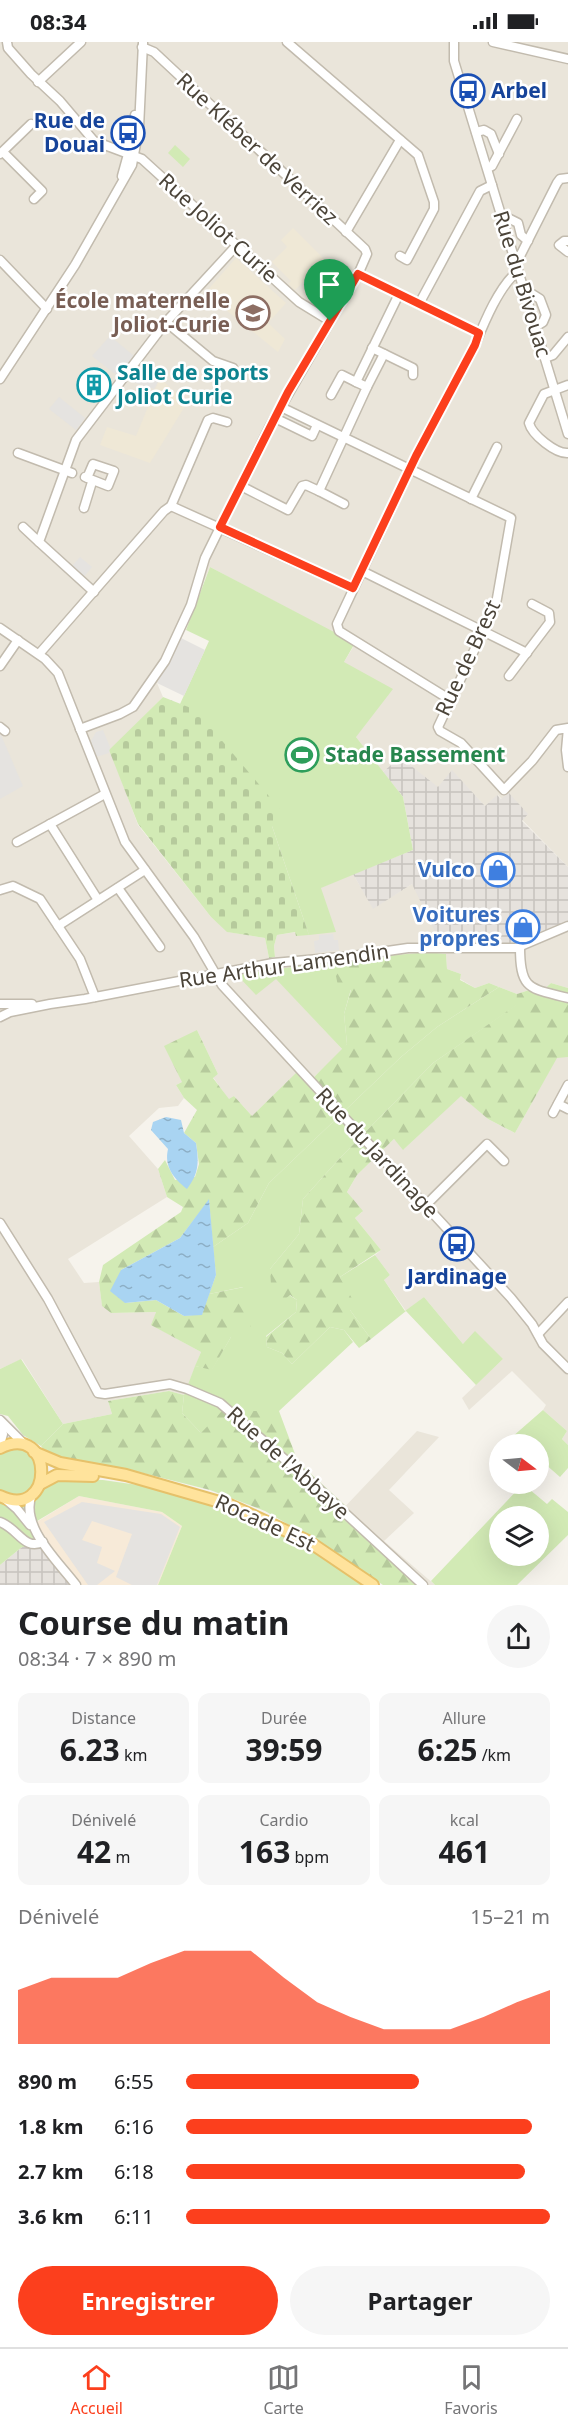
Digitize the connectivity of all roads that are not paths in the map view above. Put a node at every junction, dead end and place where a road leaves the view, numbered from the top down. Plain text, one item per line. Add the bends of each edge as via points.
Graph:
1 (81, 42) edge
2 (287, 42) edge
3 (454, 42) edge
4 (493, 42) edge
5 (505, 43) edge
6 (4, 44) edge
7 (143, 44) edge
8 (568, 59) edge
9 (38, 82) junction
10 (517, 119) dead end
11 (31, 124) dead end
12 (476, 132) junction
13 (399, 139) junction
14 (1, 153) edge
15 (132, 154) junction
16 (499, 154) junction
17 (488, 168) junction
18 (568, 178) edge
19 (492, 185) junction
20 (34, 199) dead end
21 (505, 219) junction
22 (346, 232) junction
23 (528, 241) junction
24 (568, 241) edge
25 (237, 245) junction
26 (568, 252) edge
27 (400, 256) dead end
28 (0, 260) edge
29 (517, 268) junction
30 (358, 274) junction
31 (399, 294) junction
32 (529, 295) junction
33 (419, 304) junction
34 (47, 309) junction
35 (330, 321) junction
36 (166, 322) junction
37 (535, 327) junction
38 (479, 333) junction
39 (568, 337) edge
40 (372, 348) junction
41 (384, 354) junction
42 (545, 358) junction
43 (233, 368) dead end
44 (412, 375) dead end
45 (0, 379) edge
46 (356, 382) junction
47 (568, 385) edge
48 (367, 387) junction
49 (555, 391) junction
50 (332, 395) dead end
51 (281, 407) junction
52 (275, 418) junction
53 (227, 423) dead end
54 (317, 425) junction
55 (568, 434) edge
56 (345, 438) junction
57 (497, 447) dead end
58 (18, 453) dead end
59 (568, 453) edge
60 (411, 470) junction
61 (69, 472) junction
62 (88, 479) dead end
63 (241, 486) junction
64 (319, 491) junction
65 (471, 499) junction
66 (345, 504) dead end
67 (84, 508) dead end
68 (168, 508) junction
69 (24, 527) dead end
70 (220, 527) junction
71 (39, 542) junction
72 (362, 571) junction
73 (353, 588) junction
74 (94, 592) junction
75 (532, 604) dead end
76 (0, 628) edge
77 (482, 631) junction
78 (18, 640) junction
79 (527, 653) junction
80 (39, 654) junction
81 (0, 666) edge
82 (509, 676) dead end
83 (449, 699) junction
84 (568, 728) edge
85 (80, 729) junction
86 (568, 767) edge
87 (105, 794) junction
88 (50, 824) junction
89 (17, 842) dead end
90 (145, 870) junction
91 (118, 888) junction
92 (0, 890) edge
93 (99, 900) junction
94 (58, 926) junction
95 (568, 926) edge
96 (160, 947) dead end
97 (520, 947) junction
98 (215, 973) junction
99 (95, 997) junction
100 (0, 998) edge
101 (568, 998) edge
102 (14, 1003) junction
103 (0, 1004) edge
104 (50, 1004) junction
105 (0, 1017) edge
106 (568, 1085) edge
107 (558, 1104) junction
108 (568, 1109) edge
109 (553, 1113) dead end
110 (504, 1161) dead end
111 (426, 1205) junction
112 (0, 1223) edge
113 (568, 1302) edge
114 (538, 1334) junction
115 (568, 1369) edge
116 (0, 1421) edge
117 (0, 1446) edge
118 (29, 1449) junction
119 (147, 1481) junction
120 (40, 1484) junction
121 (32, 1494) junction
122 (1, 1496) edge
123 (0, 1522) edge
124 (40, 1538) junction
125 (76, 1585) edge
126 (373, 1585) edge
127 (423, 1585) edge

1 - 9 street
2 - 13 street
3 - 12 street, Rue du Bivouac via 454,61
4 - 5 street
5 - 8 street
6 - 9 street
7 - 15 street
7 - 22 street, Rue Kléber de Verriez
9 - 15 street via 94,141
10 - 16 street
11 - 14 street
12 - 16 street via 484,130 491,134
12 - 17 street, Rue du Bivouac
13 - 22 street
13 - 27 street via 422,159 435,205 407,260
14 - 20 street via 42,191
15 - 25 street, Rue Joliot Curie
15 - 34 street via 109,206
16 - 17 street
17 - 19 street, Rue du Bivouac
18 - 23 street via 558,181
19 - 21 street, Rue du Bivouac
19 - 33 street via 480,191
21 - 23 street via 518,224
21 - 29 street, Rue du Bivouac
22 - 30 street, Rue Kléber de Verriez via 365,249
23 - 29 street
24 - 26 street via 559,245
25 - 35 street, Rue Joliot Curie via 303,306
25 - 36 street
28 - 34 street
29 - 32 street, Rue du Bivouac
29 - 38 street
30 - 31 street
30 - 35 street
31 - 33 street
31 - 40 street
32 - 37 street, Rue du Bivouac
32 - 37 street via 540,299 546,315
33 - 38 street
34 - 45 street
35 - 51 street
36 - 43 street via 213,360
36 - 61 street via 76,440
37 - 42 street, Rue du Bivouac
38 - 60 street
39 - 42 street via 555,354
40 - 41 street
40 - 46 street
41 - 44 street via 413,368
41 - 48 street
42 - 49 street, Rue du Bivouac
46 - 48 street
46 - 50 street via 342,375
47 - 49 street
48 - 56 street
49 - 55 street, Rue du Bivouac
49 - 59 street via 543,395 530,419 530,427 559,451
51 - 52 street
51 - 54 street
52 - 54 street via 312,436
52 - 63 street
53 - 68 street via 213,418 207,422
54 - 56 street
56 - 60 street
56 - 64 street
57 - 65 street
58 - 61 street
60 - 65 street
60 - 72 street
61 - 71 street
62 - 67 street
63 - 64 street via 288,510 302,486
63 - 70 street
64 - 66 street
65 - 77 street, Rue de Brest via 511,518 497,600
68 - 70 street
68 - 74 street
69 - 71 street
70 - 73 street
70 - 85 street via 189,611 162,666 133,707
71 - 74 street
72 - 73 street
72 - 77 street
73 - 83 street via 336,627 339,631
74 - 80 street
75 - 79 street via 549,613 551,620
76 - 78 street, Rue du Jardinage
77 - 79 street
77 - 83 street, Rue de Brest
78 - 80 street, Rue du Jardinage
78 - 81 street
79 - 82 street
80 - 85 street, Rue du Jardinage via 60,677
83 - 84 street, Rue de Brest via 438,727 440,731 458,741 504,790 556,730
84 - 86 street
85 - 87 street, Rue du Jardinage
87 - 88 street
87 - 90 street, Rue du Jardinage via 125,842
88 - 89 street
88 - 93 street
90 - 91 street
90 - 98 street, Rue du Jardinage
91 - 93 street
91 - 96 street
92 - 94 street via 13,886 39,897
93 - 94 street
94 - 99 street via 81,962
95 - 97 street
97 - 98 street, Rue Arthur Lamendin via 408,948
97 - 101 street via 521,972 527,984
98 - 99 street, Rue Arthur Lamendin
98 - 111 street, Rue du Jardinage
99 - 104 street, Rue Arthur Lamendin
100 - 102 street
102 - 103 street
102 - 104 street
104 - 105 street
106 - 107 street
107 - 108 street
107 - 109 street
110 - 111 street via 487,1144
111 - 114 street, Rue du Jardinage via 515,1302
112 - 127 street, Rue de l'Abbaye via 48,1299 98,1393 170,1384 220,1403
113 - 114 street
114 - 115 street, Rue du Jardinage via 546,1348
116 - 117 street
116 - 118 street
117 - 118 main road via 12,1444
118 - 119 main road via 60,1463
118 - 120 main road via 42,1468
119 - 120 main road via 62,1474
119 - 126 main road, Rocade Est via 216,1500 275,1525 325,1551
120 - 121 main road
121 - 122 main road via 17,1500
121 - 124 street via 28,1511
122 - 124 street
123 - 124 street via 29,1544 37,1545
124 - 125 street

